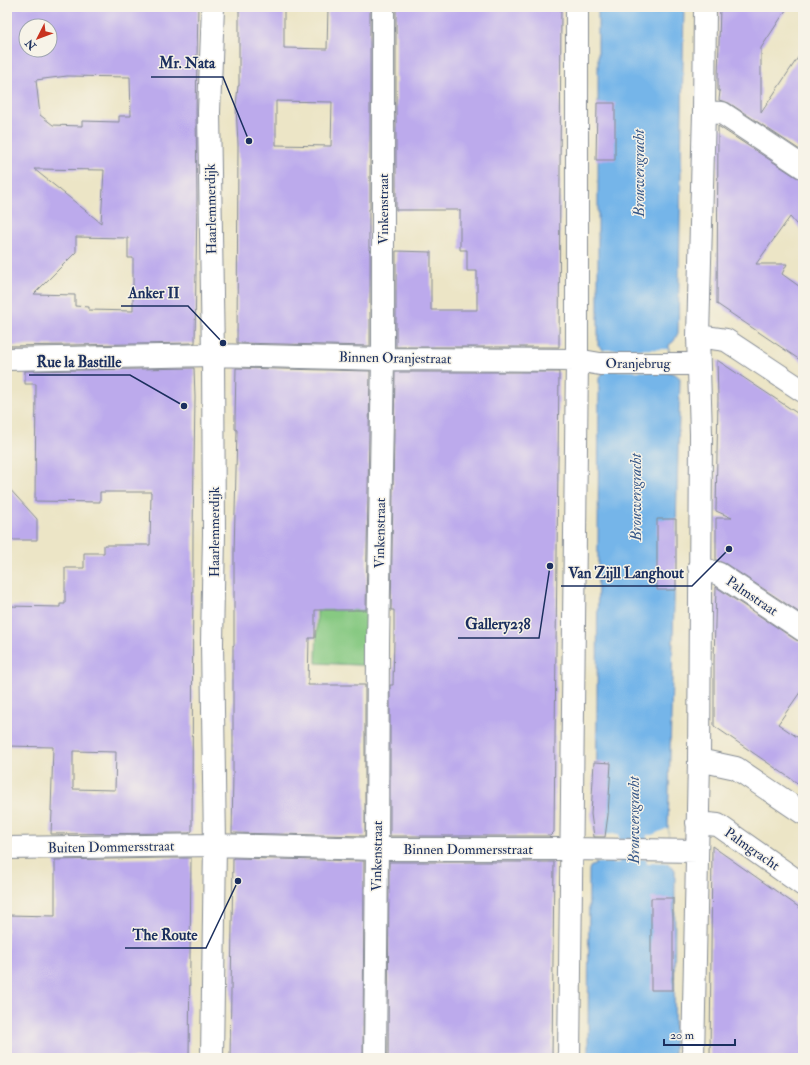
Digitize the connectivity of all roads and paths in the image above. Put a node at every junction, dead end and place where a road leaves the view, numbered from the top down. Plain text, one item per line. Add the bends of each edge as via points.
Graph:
1 (213, 7) edge
2 (383, 7) edge
3 (577, 7) edge
4 (705, 7) edge
5 (704, 112) junction
6 (803, 167) edge
7 (698, 336) junction
8 (213, 355) junction
9 (383, 358) junction
10 (7, 359) edge
11 (577, 360) junction
12 (698, 364) junction
13 (803, 391) edge
14 (700, 567) junction
15 (803, 630) edge
16 (699, 760) junction
17 (803, 813) edge
18 (697, 823) junction
19 (215, 846) junction
20 (7, 848) edge
21 (377, 849) junction
22 (572, 849) junction
23 (696, 851) junction
24 (803, 885) edge
25 (212, 1058) edge
26 (375, 1058) edge
27 (569, 1058) edge
28 (693, 1058) edge

1 - 8 street, Haarlemmerdijk via 209,112
2 - 9 street, Vinkenstraat
3 - 11 street
4 - 5 street
5 - 6 street via 722,114
5 - 7 street
7 - 12 street
7 - 13 street via 726,340
8 - 9 street, Binnen Oranjestraat
8 - 10 street, Binnen Oranjestraat
8 - 19 street, Haarlemmerdijk via 212,643
9 - 11 street, Binnen Oranjestraat
9 - 21 street, Vinkenstraat
11 - 12 street, Oranjebrug via 600,364
11 - 22 street
12 - 14 street via 701,428
14 - 15 street, Palmstraat via 719,574
14 - 16 street
16 - 17 street via 736,768
16 - 18 street
18 - 23 street
18 - 24 street, Palmgracht via 718,825
19 - 20 street, Buiten Dommersstraat
19 - 21 street, Binnen Dommersstraat
19 - 25 street, Haarlemmerdijk
21 - 22 street, Binnen Dommersstraat
21 - 26 street, Vinkenstraat
22 - 23 street, Binnen Dommersstraat
22 - 27 street
23 - 28 street

